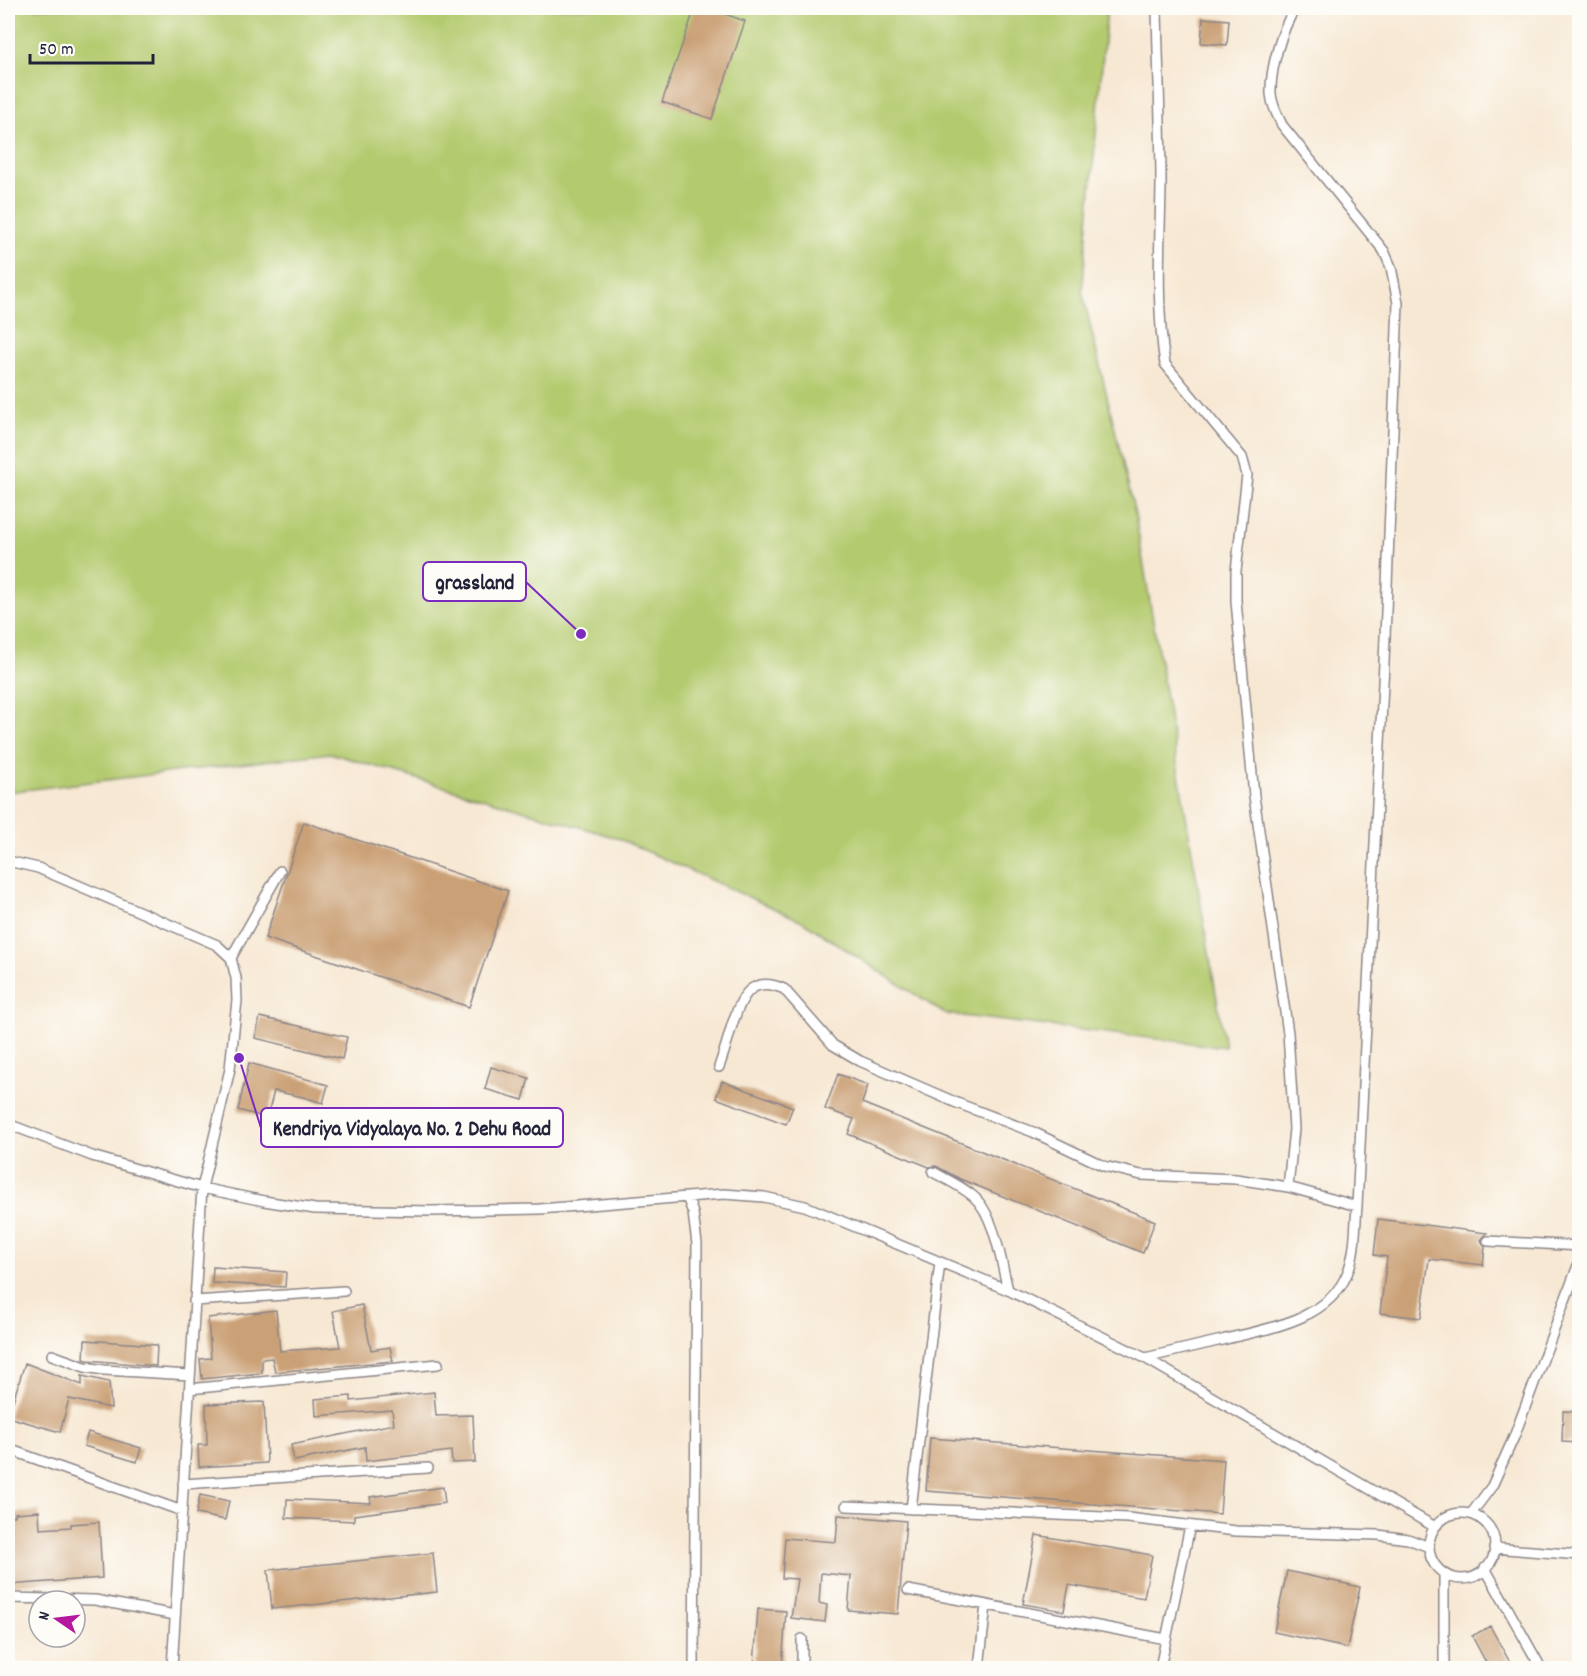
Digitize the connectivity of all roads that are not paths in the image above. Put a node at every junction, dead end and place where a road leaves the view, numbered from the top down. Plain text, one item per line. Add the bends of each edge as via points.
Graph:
1 (1157, 8) edge
2 (1295, 8) edge
3 (8, 861) edge
4 (280, 871) dead end
5 (231, 958) junction
6 (720, 1067) dead end
7 (8, 1124) edge
8 (933, 1172) dead end
9 (1288, 1187) junction
10 (202, 1188) junction
11 (687, 1197) junction
12 (1357, 1206) junction
13 (1488, 1242) dead end
14 (1580, 1246) edge
15 (1580, 1260) edge
16 (940, 1262) junction
17 (344, 1290) dead end
18 (1008, 1290) junction
19 (194, 1301) junction
20 (52, 1355) dead end
21 (1145, 1358) junction
22 (438, 1364) dead end
23 (190, 1375) junction
24 (189, 1389) junction
25 (8, 1449) edge
26 (428, 1468) dead end
27 (183, 1484) junction
28 (846, 1506) dead end
29 (911, 1509) junction
30 (182, 1511) junction
31 (1471, 1514) junction
32 (1190, 1526) junction
33 (1435, 1527) junction
34 (1429, 1547) junction
35 (1494, 1548) junction
36 (1580, 1555) edge
37 (1485, 1568) junction
38 (1444, 1574) junction
39 (908, 1590) dead end
40 (8, 1598) edge
41 (986, 1605) junction
42 (175, 1615) junction
43 (802, 1639) dead end
44 (1166, 1639) junction
45 (172, 1668) edge
46 (694, 1668) edge
47 (802, 1668) edge
48 (979, 1668) edge
49 (1160, 1668) edge
50 (1444, 1668) edge
51 (1541, 1668) edge

1 - 9 lane via 1162,349 1165,364 1242,457 1247,475 1236,601 1254,796 1289,1044 1294,1128
2 - 12 lane via 1274,67 1271,94 1276,114 1384,251 1398,303
3 - 5 lane via 38,868 217,945
4 - 5 lane
5 - 10 lane via 237,1000 230,1069
6 - 9 lane via 743,995 760,984 773,984 784,989 833,1045 860,1061 1033,1132 1104,1166 1141,1175 1236,1179
7 - 10 lane via 92,1156
8 - 18 lane via 974,1196 984,1209
9 - 12 lane
10 - 11 lane via 315,1209 540,1209
10 - 19 lane
11 - 16 lane via 764,1197 805,1206
11 - 46 lane via 698,1244
12 - 21 lane via 1348,1273 1327,1301 1310,1313 1271,1328
13 - 14 lane
15 - 31 lane via 1503,1462 1492,1486
16 - 18 lane
16 - 29 lane
17 - 19 lane
18 - 21 lane
19 - 23 lane
20 - 23 lane via 104,1370
21 - 33 lane
22 - 24 lane
23 - 24 lane
24 - 27 lane
25 - 30 lane
26 - 27 lane
27 - 30 lane
28 - 29 lane
29 - 32 lane via 1128,1518
30 - 42 lane
31 - 33 lane via 1451,1515
31 - 35 lane via 1489,1527
32 - 34 lane via 1392,1537
32 - 44 lane
33 - 34 lane
34 - 38 lane via 1436,1567
35 - 36 lane
35 - 37 lane
37 - 38 lane via 1466,1579
37 - 51 lane
38 - 50 lane
39 - 41 lane
40 - 42 lane via 95,1600
41 - 44 lane
41 - 48 lane
42 - 45 lane
43 - 47 lane
44 - 49 lane

